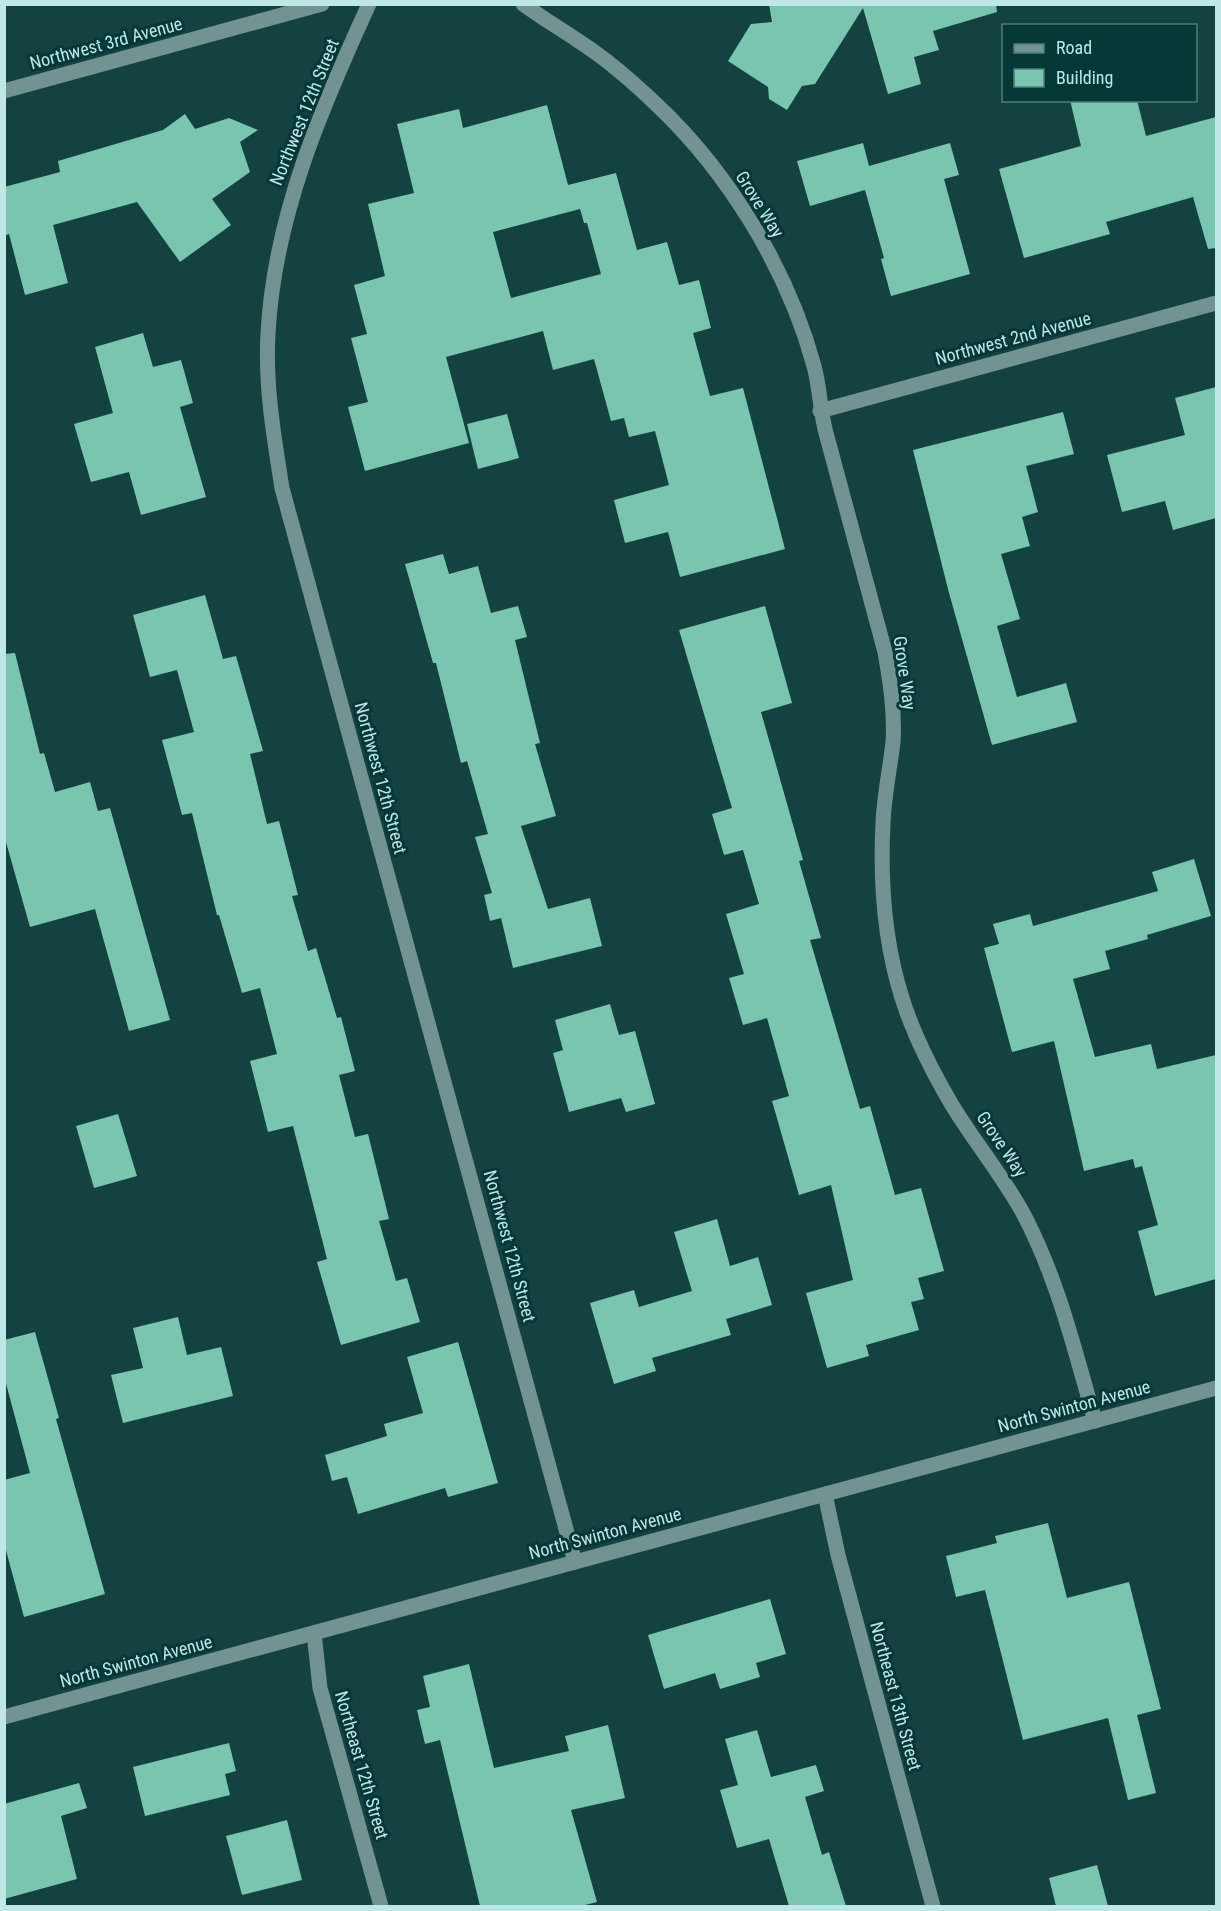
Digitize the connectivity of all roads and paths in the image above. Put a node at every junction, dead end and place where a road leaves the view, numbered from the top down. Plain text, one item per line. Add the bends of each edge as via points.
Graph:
1 (322, 4) edge
2 (369, 4) edge
3 (524, 4) edge
4 (4, 91) edge
5 (1216, 303) edge
6 (820, 411) junction
7 (1216, 1388) edge
8 (1095, 1421) junction
9 (825, 1494) junction
10 (575, 1562) junction
11 (314, 1633) junction
12 (4, 1717) edge
13 (381, 1906) edge
14 (933, 1906) edge

1 - 4 street, Northwest 3rd Avenue
2 - 10 street, Northwest 12th Street via 303,160 288,208 272,284 268,335 270,412 282,488
3 - 6 street, Grove Way via 580,41 659,106 711,164 741,205 778,272 798,319 814,368
5 - 6 street, Northwest 2nd Avenue
6 - 8 street, Grove Way via 892,689 893,740 883,821 881,881 888,940 902,998 924,1054 948,1098 1025,1216 1056,1287
7 - 8 street, North Swinton Avenue
8 - 9 street, North Swinton Avenue
9 - 10 street, North Swinton Avenue
9 - 14 street, Northeast 13th Street
10 - 11 street, North Swinton Avenue
11 - 12 street, North Swinton Avenue
11 - 13 street, Northeast 12th Street via 320,1688

